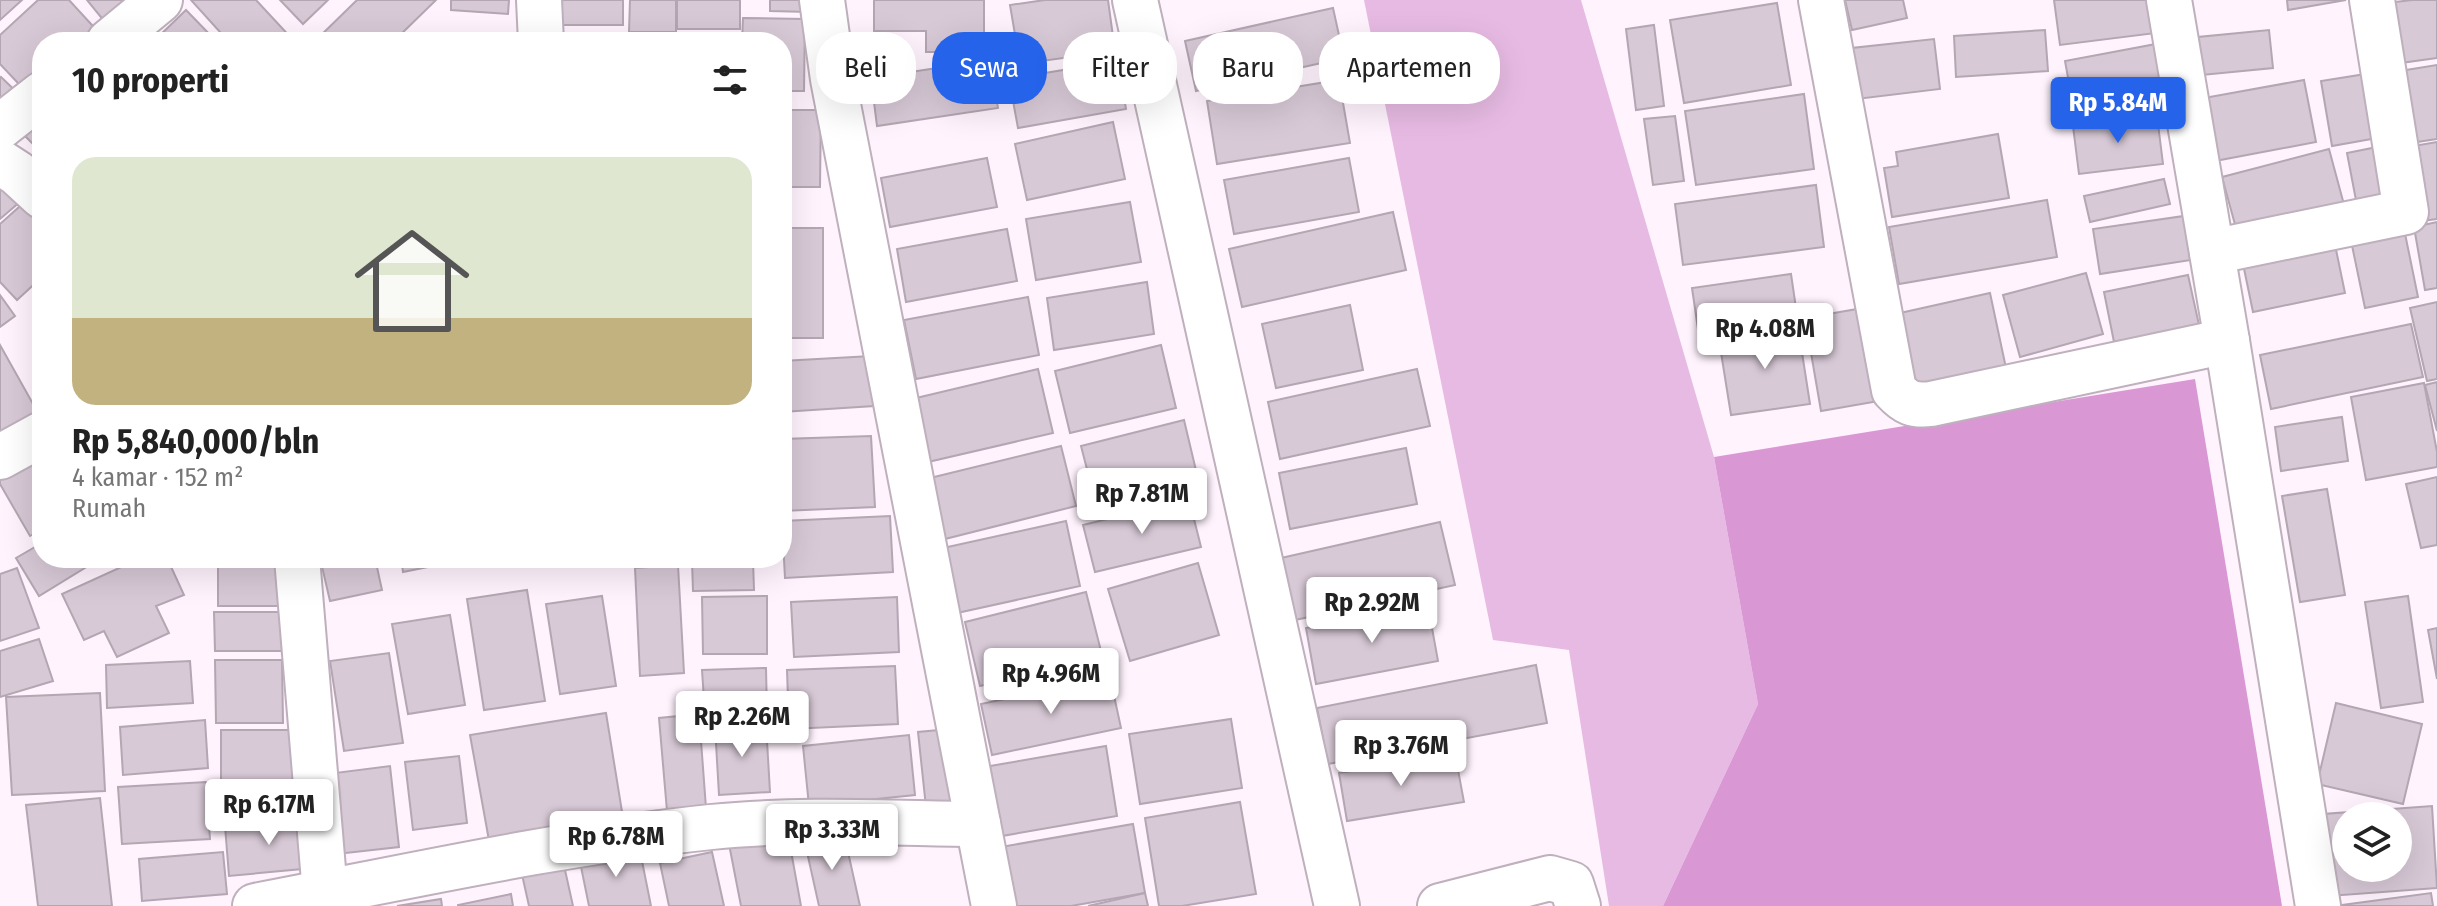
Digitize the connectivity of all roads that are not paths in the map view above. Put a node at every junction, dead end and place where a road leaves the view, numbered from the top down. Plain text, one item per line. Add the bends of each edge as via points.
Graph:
1 (160, 0) edge
2 (539, 0) edge
3 (822, 0) edge
4 (1135, 0) edge
5 (1821, 0) edge
6 (2169, 0) edge
7 (2372, 0) edge
8 (121, 32) edge
9 (541, 32) edge
10 (32, 102) edge
11 (0, 127) edge
12 (0, 162) edge
13 (32, 187) edge
14 (2212, 252) junction
15 (2227, 341) junction
16 (32, 439) edge
17 (0, 457) edge
18 (298, 568) edge
19 (978, 824) junction
20 (325, 893) junction
21 (255, 906) edge
22 (994, 906) edge
23 (1337, 906) edge
24 (1440, 906) edge
25 (1578, 906) edge
26 (2318, 906) edge

1 - 8 street
2 - 9 street
3 - 19 street
4 - 23 street
5 - 15 street via 1894,390 1906,403 1931,404
6 - 14 street
7 - 14 street via 2406,212
10 - 11 street
12 - 13 street
14 - 15 street
15 - 26 street
16 - 17 street
18 - 20 street
19 - 20 street via 710,827 535,852
19 - 22 street
20 - 21 street
24 - 25 street via 1550,878 1571,884

